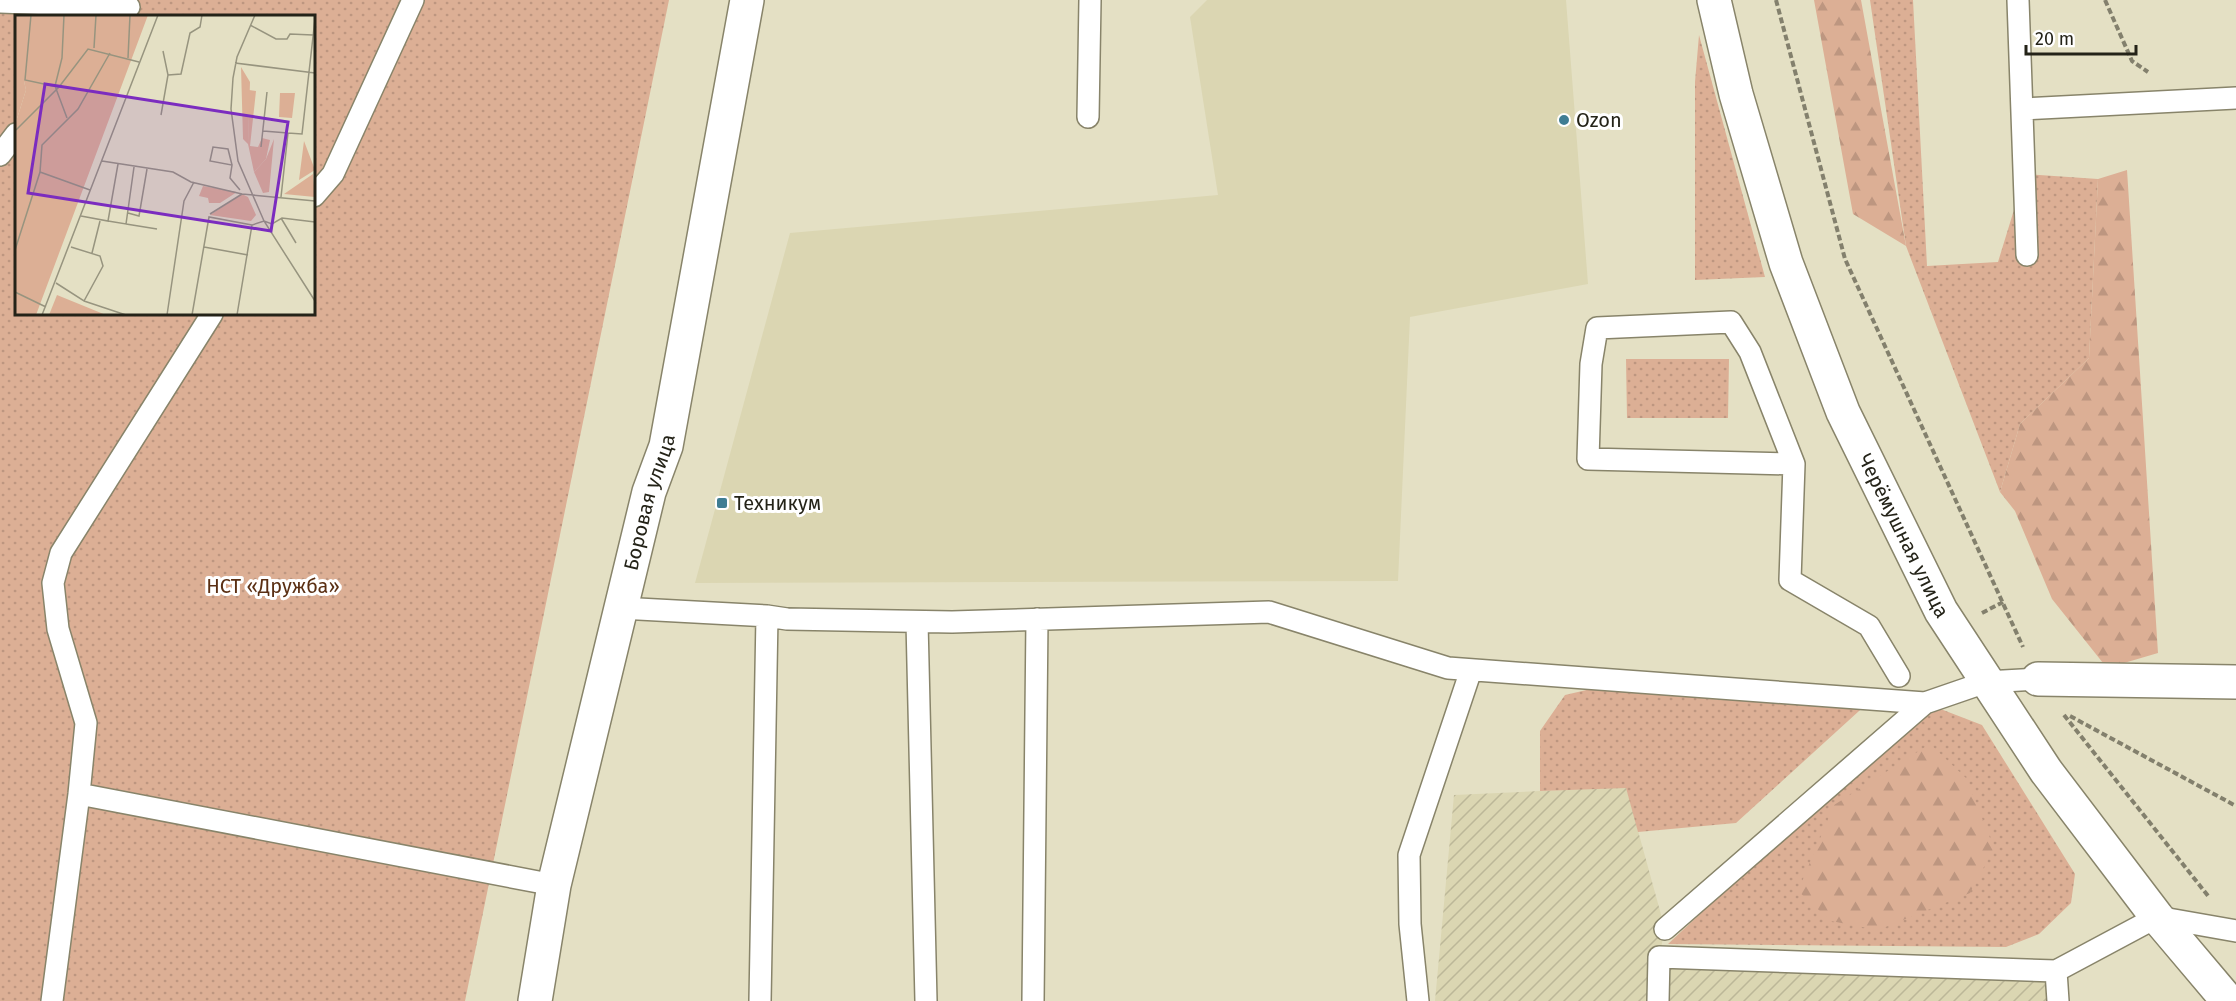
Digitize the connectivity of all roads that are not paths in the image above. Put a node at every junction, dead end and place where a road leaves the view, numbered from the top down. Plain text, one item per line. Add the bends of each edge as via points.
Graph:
1 (413, 0) edge
2 (747, 0) edge
3 (1090, 0) edge
4 (1714, 0) edge
5 (2018, 0) edge
6 (0, 2) edge
7 (96, 7) edge
8 (127, 8) edge
9 (2236, 98) edge
10 (2023, 109) junction
11 (1088, 117) dead end
12 (15, 135) edge
13 (0, 155) edge
14 (315, 195) edge
15 (2027, 255) dead end
16 (211, 315) edge
17 (1794, 464) junction
18 (620, 608) junction
19 (767, 616) junction
20 (1037, 619) junction
21 (917, 622) junction
22 (1471, 670) junction
23 (1899, 676) dead end
24 (2038, 679) joint
25 (1986, 682) junction
26 (2236, 682) edge
27 (1925, 703) junction
28 (79, 794) junction
29 (554, 885) junction
30 (2157, 917) junction
31 (1665, 929) dead end
32 (2236, 931) edge
33 (2056, 971) junction
34 (52, 1001) edge
35 (535, 1001) edge
36 (760, 1001) edge
37 (926, 1001) edge
38 (1033, 1001) edge
39 (1418, 1001) edge
40 (1658, 1001) edge
41 (2058, 1001) edge
42 (2228, 1001) edge

1 - 14 lane via 333,174
2 - 18 street, Боровая улица via 666,446
3 - 11 lane
4 - 25 street, Черёмушная улица via 1736,94 1786,263 1843,412 1941,611
5 - 10 lane
6 - 7 lane
7 - 8 lane
9 - 10 lane
10 - 15 lane
12 - 13 lane
16 - 28 lane via 61,553 53,583 58,629 86,723
17 - 17 lane via 1750,352 1731,322 1597,328 1591,364 1588,459
17 - 23 lane via 1790,580 1869,626
18 - 19 lane
18 - 29 street, Боровая улица
19 - 21 lane via 787,620
19 - 36 lane
20 - 21 lane
20 - 22 lane via 1269,612 1448,668
20 - 38 lane
21 - 37 lane
22 - 27 lane
22 - 39 lane via 1409,855 1410,924
24 - 25 lane
24 - 26 street
25 - 27 lane
25 - 30 street, Черёмушная улица via 2046,771
27 - 31 lane
28 - 29 lane
28 - 34 lane
29 - 35 street, Боровая улица
30 - 32 lane
30 - 33 lane
30 - 42 street, Черёмушная улица
33 - 40 lane via 1659,957
33 - 41 lane

